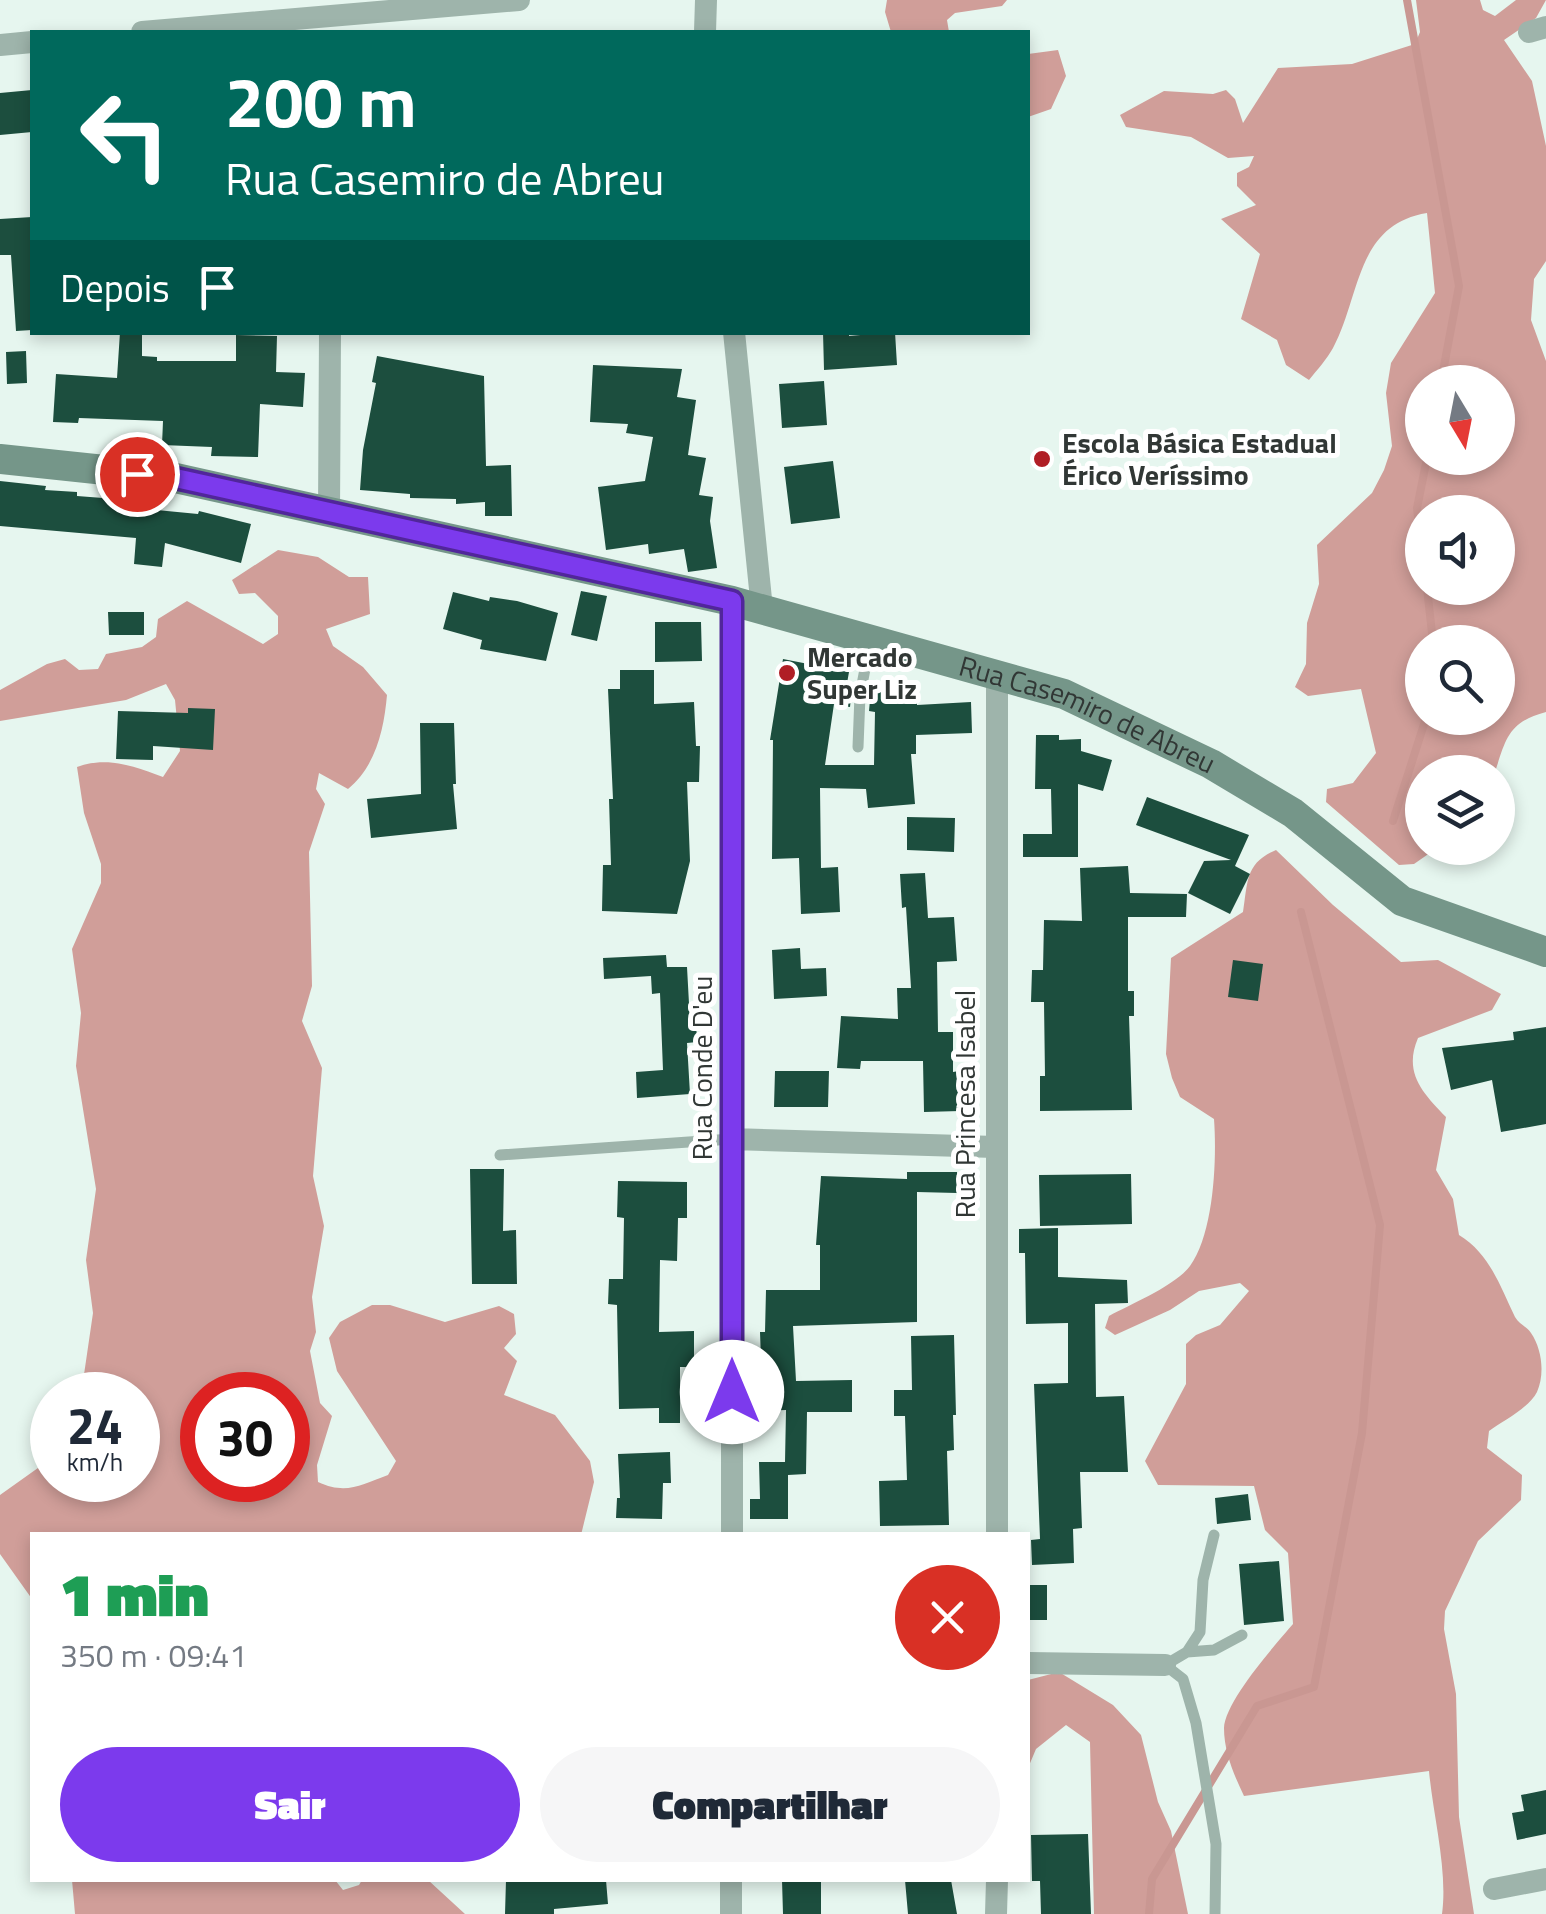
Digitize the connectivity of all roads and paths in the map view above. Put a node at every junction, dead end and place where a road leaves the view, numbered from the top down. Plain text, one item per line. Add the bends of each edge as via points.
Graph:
1 (519, 0) edge
2 (706, 0) edge
3 (332, 24) edge
4 (190, 30) edge
5 (705, 30) edge
6 (30, 42) edge
7 (0, 44) edge
8 (330, 335) edge
9 (734, 335) edge
10 (0, 458) edge
11 (329, 513) junction
12 (732, 601) junction
13 (762, 609) junction
14 (870, 639) junction
15 (997, 674) junction
16 (858, 748) dead end
17 (1546, 952) edge
18 (732, 1139) junction
19 (995, 1147) junction
20 (500, 1156) dead end
21 (732, 1532) edge
22 (997, 1532) edge
23 (1214, 1535) dead end
24 (1242, 1635) dead end
25 (1187, 1652) junction
26 (1030, 1664) edge
27 (1164, 1665) junction
28 (1546, 1879) edge
29 (731, 1882) edge
30 (996, 1882) edge
31 (1494, 1889) dead end
32 (731, 1914) edge
33 (996, 1914) edge
34 (1215, 1914) edge

1 - 3 street
2 - 5 street
3 - 4 street
6 - 7 street
8 - 11 street
9 - 13 street
10 - 11 street, Rua Casemiro de Abreu via 171,477
11 - 12 street, Rua Casemiro de Abreu
12 - 13 street, Rua Casemiro de Abreu
12 - 18 street, Rua Conde D'eu
13 - 14 street, Rua Casemiro de Abreu
14 - 15 street, Rua Casemiro de Abreu
14 - 16 lane
15 - 17 street, Rua Casemiro de Abreu via 1064,694 1211,764 1292,813 1402,901
15 - 19 street, Rua Princesa Isabel
18 - 19 street
18 - 20 lane
18 - 21 street, Rua Conde D'eu
19 - 22 street, Rua Princesa Isabel
23 - 25 lane via 1200,1632
24 - 25 lane via 1214,1650
25 - 27 lane
26 - 27 street
27 - 34 lane via 1183,1679 1196,1724 1216,1844
28 - 31 street
29 - 32 street
30 - 33 street

